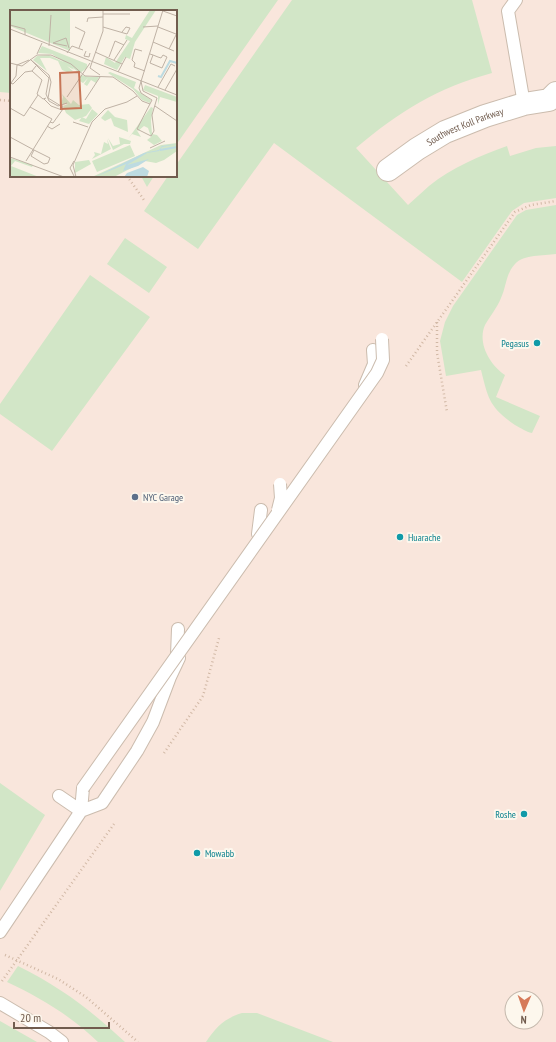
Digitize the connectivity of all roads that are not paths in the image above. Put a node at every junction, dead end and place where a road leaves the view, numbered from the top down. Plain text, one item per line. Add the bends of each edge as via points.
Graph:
1 (516, 0) edge
2 (554, 99) edge
3 (524, 104) junction
4 (388, 170) dead end
5 (382, 339) dead end
6 (373, 350) dead end
7 (280, 484) dead end
8 (261, 510) dead end
9 (276, 515) junction
10 (258, 534) junction
11 (178, 629) dead end
12 (177, 655) junction
13 (59, 796) dead end
14 (81, 811) junction
15 (0, 932) edge
16 (0, 1003) edge
17 (62, 1042) edge

1 - 3 lane via 508,11
2 - 3 street, Southwest Koll Parkway
3 - 4 street, Southwest Koll Parkway via 445,132
5 - 9 lane, bridge via 383,360 377,373
6 - 10 lane via 374,364 366,383
7 - 9 lane, bridge via 281,498
8 - 10 lane
9 - 12 lane, bridge
10 - 14 lane via 190,638 170,677 153,722 137,751 102,803
11 - 12 lane
12 - 14 lane, bridge via 83,788
13 - 14 lane
14 - 15 lane
16 - 17 lane

